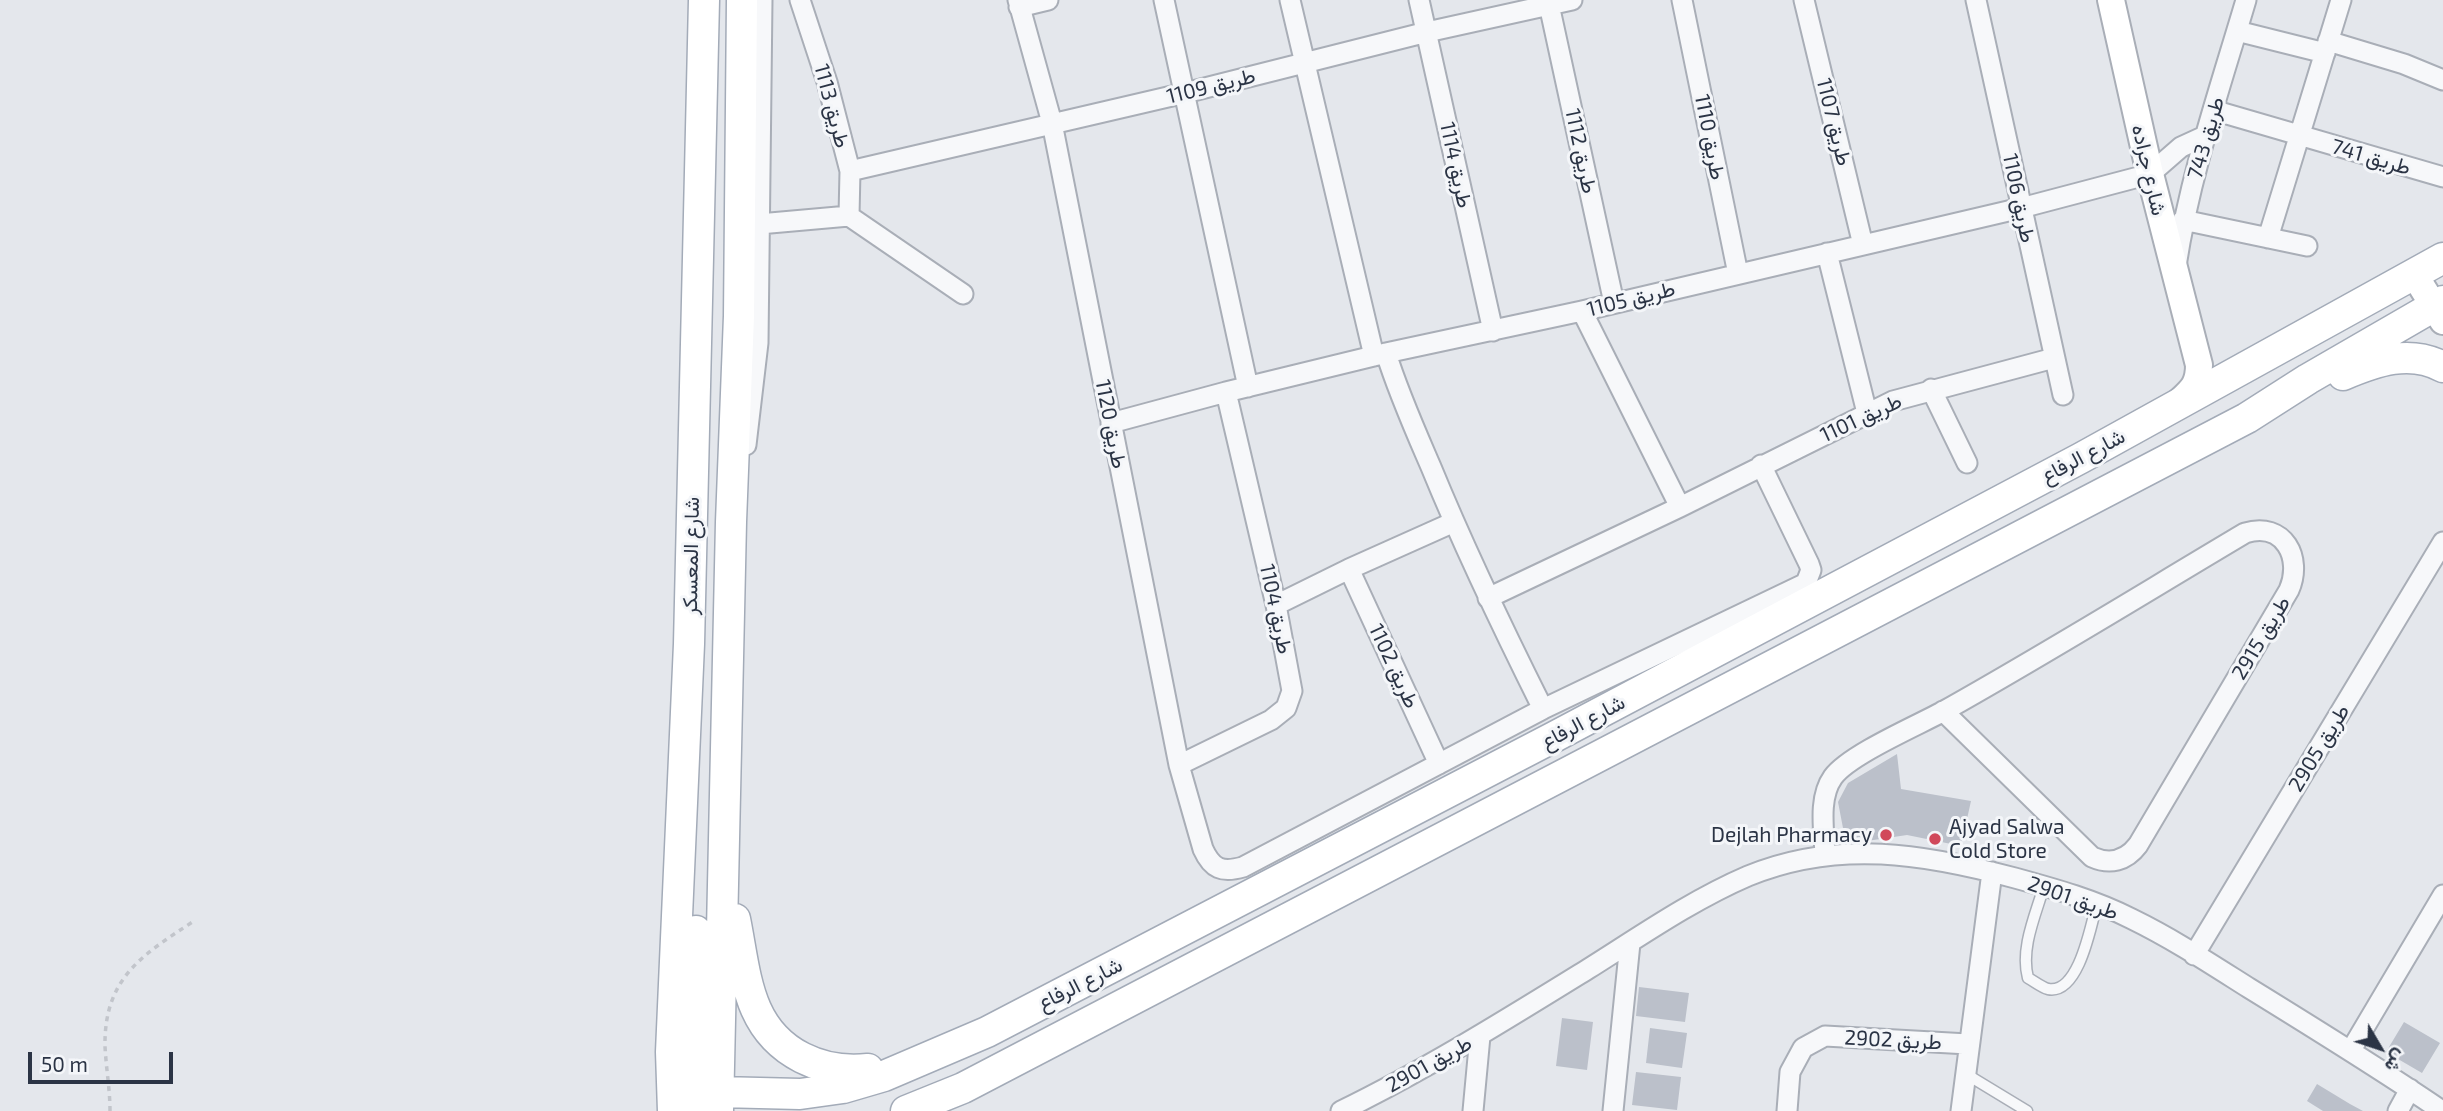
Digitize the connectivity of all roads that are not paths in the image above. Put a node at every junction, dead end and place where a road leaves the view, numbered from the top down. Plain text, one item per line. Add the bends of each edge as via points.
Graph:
1 (704, 0) edge
2 (742, 0) edge
3 (762, 0) edge
4 (800, 0) edge
5 (1048, 0) edge
6 (1164, 0) edge
7 (1290, 0) edge
8 (1419, 0) edge
9 (1572, 0) edge
10 (1682, 0) edge
11 (1804, 0) edge
12 (1976, 0) edge
13 (2111, 0) edge
14 (2246, 0) edge
15 (2341, 0) edge
16 (1019, 3) edge
17 (1549, 3) edge
18 (2237, 31) junction
19 (1427, 32) junction
20 (2326, 47) junction
21 (1306, 62) junction
22 (2443, 80) edge
23 (1185, 93) junction
24 (2213, 110) junction
25 (1052, 123) junction
26 (2205, 136) junction
27 (2300, 137) junction
28 (849, 171) junction
29 (2150, 174) junction
30 (2443, 177) edge
31 (2021, 208) junction
32 (849, 215) junction
33 (2183, 220) junction
34 (759, 224) junction
35 (2268, 238) junction
36 (1863, 245) junction
37 (2307, 246) dead end
38 (1827, 253) junction
39 (2434, 266) edge
40 (1738, 274) junction
41 (2175, 278) junction
42 (962, 294) dead end
43 (1614, 303) junction
44 (2440, 309) edge
45 (1582, 312) junction
46 (1493, 331) junction
47 (2193, 340) junction
48 (1380, 355) junction
49 (2054, 358) junction
50 (2263, 359) junction
51 (2443, 367) edge
52 (1248, 387) junction
53 (1931, 389) junction
54 (1226, 392) junction
55 (2063, 395) dead end
56 (2171, 409) junction
57 (1867, 413) junction
58 (2247, 418) junction
59 (1111, 423) junction
60 (1967, 463) dead end
61 (1761, 465) junction
62 (1680, 507) junction
63 (731, 522) junction
64 (1454, 522) junction
65 (2443, 542) edge
66 (1349, 569) junction
67 (1488, 598) junction
68 (1276, 605) junction
69 (1543, 709) junction
70 (1943, 711) junction
71 (1439, 764) junction
72 (1179, 765) junction
73 (1825, 855) junction
74 (724, 868) junction
75 (1992, 872) junction
76 (2044, 886) junction
77 (2443, 895) edge
78 (2097, 903) junction
79 (1630, 943) junction
80 (2194, 955) junction
81 (1480, 1036) junction
82 (1968, 1044) junction
83 (2351, 1050) junction
84 (924, 1059) junction
85 (1966, 1074) junction
86 (963, 1088) junction
87 (2410, 1089) junction
88 (700, 1107) edge
89 (906, 1111) edge
90 (935, 1111) edge
91 (1341, 1111) edge
92 (1474, 1111) edge
93 (1613, 1111) edge
94 (1787, 1111) edge
95 (1961, 1111) edge
96 (2027, 1111) edge
97 (2398, 1111) edge
98 (2442, 1111) edge

1 - 88 main road, شارع المعسكر via 689,644 701,689 694,1051
2 - 63 main road, شارع المعسكر via 739,316
3 - 34 street
4 - 28 street, طريق 1113
5 - 16 street
6 - 23 street
7 - 21 street
8 - 19 street, طريق 1114
9 - 17 street, طريق 1109
10 - 40 street, طريق 1110
11 - 36 street, طريق 1107
12 - 31 street, طريق 1106
13 - 29 street, شارع جراده
14 - 18 street, طريق 743
15 - 20 street
16 - 25 street, طريق 1120
17 - 19 street, طريق 1109
17 - 43 street, طريق 1112
18 - 20 street
18 - 24 street, طريق 743
19 - 21 street, طريق 1109
19 - 46 street, طريق 1114
20 - 22 street via 2404,65
20 - 27 street
21 - 23 street, طريق 1109
21 - 48 street
23 - 25 street, طريق 1109
23 - 52 street
24 - 26 street, طريق 743
24 - 27 street, طريق 741
25 - 28 street, طريق 1109
25 - 59 street, طريق 1120
26 - 29 street via 2181,146
26 - 33 street, طريق 743
27 - 30 street, طريق 741
27 - 35 street
28 - 32 street, طريق 1113
29 - 31 street, طريق 1105
29 - 41 street, شارع جراده
31 - 36 street, طريق 1105
31 - 49 street, طريق 1106
32 - 34 street
32 - 42 street
33 - 35 street
33 - 41 street, طريق 743
34 - 63 street via 755,385
35 - 37 street
36 - 38 street, طريق 1105
38 - 40 street, طريق 1105
38 - 57 street
39 - 44 street
39 - 50 main road, شارع الرفاع
40 - 43 street, طريق 1105
41 - 47 street, شارع جراده
43 - 45 street, طريق 1105
44 - 58 main road, شارع الرفاع
45 - 46 street, طريق 1105
45 - 62 street
46 - 48 street, طريق 1105
47 - 50 street via 2203,352 2227,364
47 - 56 street, شارع جراده via 2199,379
48 - 52 street, طريق 1105
48 - 64 street via 1395,380
49 - 53 street, طريق 1101
49 - 55 street, طريق 1106
50 - 56 main road, شارع الرفاع
51 - 58 main road via 2413,357 2389,359
52 - 54 street, طريق 1105
53 - 57 street, طريق 1101
53 - 60 street
54 - 59 street, طريق 1105
54 - 68 street, طريق 1104
56 - 84 main road, شارع الرفاع via 1542,744 999,1026
57 - 61 street, طريق 1101
58 - 86 main road, شارع الرفاع
59 - 72 street, طريق 1120
61 - 62 street, طريق 1101
61 - 69 street via 1809,564 1806,583
62 - 67 street, طريق 1101
63 - 74 main road, شارع المعسكر
64 - 66 street
64 - 67 street
65 - 80 street, طريق 2905
66 - 68 street
66 - 71 street, طريق 1102
67 - 69 street
68 - 72 street, طريق 1104 via 1292,691 1286,708 1271,720
69 - 71 street
70 - 70 street, طريق 2915 via 2245,533 2274,533 2288,546 2295,574 2289,590 2138,845 2126,857 2100,860 2085,851
70 - 73 street, طريق 2915 via 1854,759 1833,777 1824,798
71 - 72 street, طريق 1120 via 1231,870 1208,861
73 - 75 street, طريق 2901 via 1914,856
73 - 79 street, طريق 2901 via 1750,876
74 - 84 main road via 751,995 762,1021 780,1044 817,1065 844,1071
74 - 88 main road, شارع المعسكر
75 - 76 street, طريق 2901
75 - 82 street, طريق 2902
76 - 78 street, طريق 2901
76 - 78 lane via 2025,967 2028,978 2049,989 2062,987 2072,977
77 - 83 street
78 - 80 street, طريق 2901
79 - 81 street, طريق 2901
79 - 93 street
80 - 83 street, طريق 2901
81 - 91 street, طريق 2901
81 - 92 street, طريق 2901
82 - 85 street, طريق 2902
82 - 94 street, طريق 2902 via 1825,1036 1803,1048 1790,1072
83 - 87 street, طريق 2901
84 - 88 main road, شارع الرفاع via 843,1088
85 - 95 street, طريق 2902
85 - 96 lane
86 - 89 main road, شارع الرفاع
86 - 90 main road
87 - 97 street
87 - 98 street, طريق 2901

